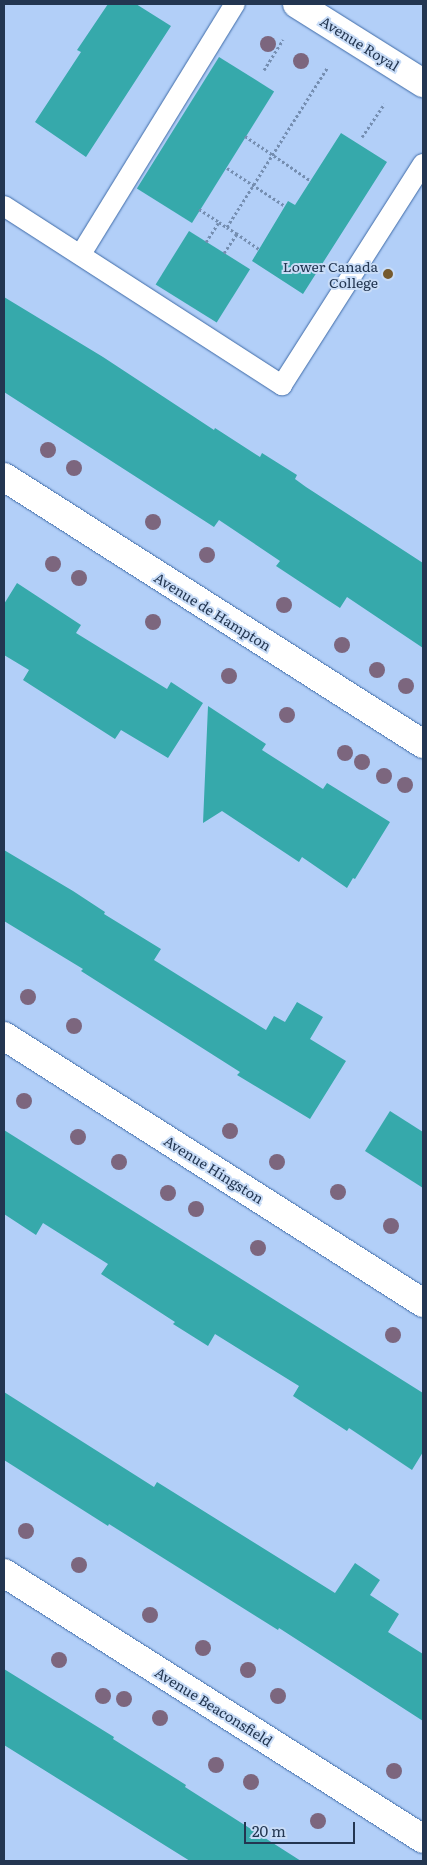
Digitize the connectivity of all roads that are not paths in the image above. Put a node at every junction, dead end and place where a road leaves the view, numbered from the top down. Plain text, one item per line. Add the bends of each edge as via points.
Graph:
1 (235, 4) edge
2 (297, 4) edge
3 (423, 83) edge
4 (423, 164) edge
5 (4, 206) edge
6 (81, 254) junction
7 (4, 477) edge
8 (423, 744) edge
9 (4, 1036) edge
10 (423, 1303) edge
11 (4, 1573) edge
12 (423, 1839) edge

1 - 6 lane
2 - 3 street, Avenue Royal
4 - 6 lane via 282,385
5 - 6 lane
7 - 8 street, Avenue de Hampton
9 - 10 street, Avenue Hingston
11 - 12 street, Avenue Beaconsfield

